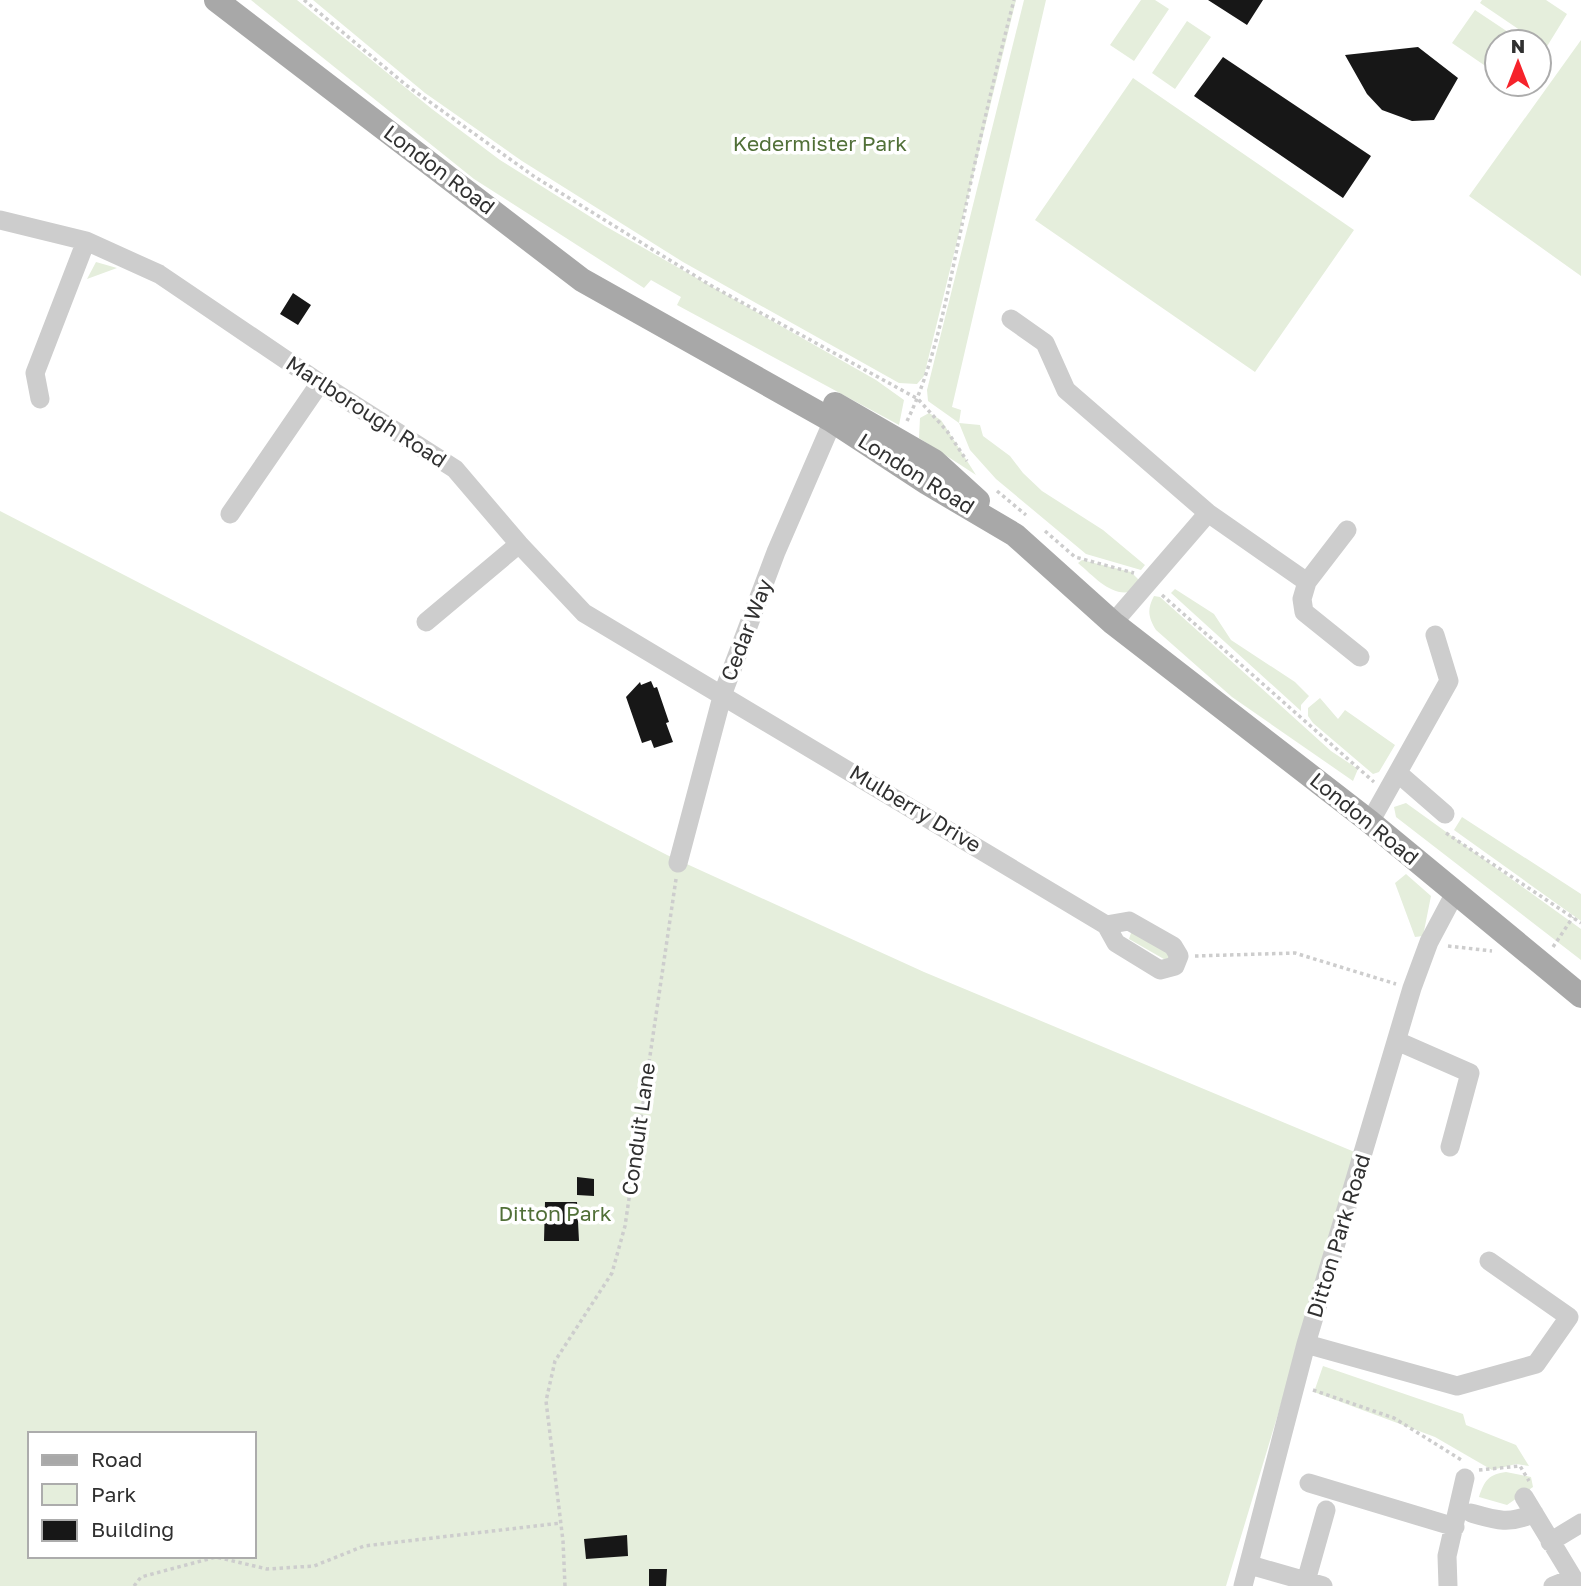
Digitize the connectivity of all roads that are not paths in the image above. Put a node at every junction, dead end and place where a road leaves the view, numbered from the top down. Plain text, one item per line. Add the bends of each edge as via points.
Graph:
1 (216, 0) edge
2 (0, 220) edge
3 (86, 241) junction
4 (1011, 319) dead end
5 (320, 383) junction
6 (40, 399) dead end
7 (835, 413) junction
8 (1208, 513) junction
9 (229, 514) dead end
10 (1347, 530) dead end
11 (519, 544) junction
12 (1307, 582) junction
13 (426, 622) dead end
14 (1113, 623) junction
15 (1435, 635) dead end
16 (1360, 657) dead end
17 (723, 693) junction
18 (1398, 775) junction
19 (1370, 821) junction
20 (1445, 823) road end
21 (678, 863) road end
22 (1455, 893) junction
23 (1106, 925) junction
24 (1581, 996) edge
25 (1397, 1041) junction
26 (1450, 1147) dead end
27 (1489, 1261) dead end
28 (1306, 1344) junction
29 (1465, 1478) road end
30 (1309, 1483) dead end
31 (1326, 1510) dead end
32 (1471, 1513) dead end
33 (1581, 1523) edge
34 (1455, 1527) junction
35 (1550, 1542) junction
36 (1250, 1565) junction
37 (1575, 1582) edge
38 (1315, 1584) edge
39 (1243, 1586) edge
40 (1448, 1586) edge
41 (1553, 1586) edge

1 - 7 main road, London Road via 582,280 726,361 768,365
2 - 3 street, Marlborough Road
3 - 5 street, Marlborough Road via 159,274
3 - 6 street via 35,373
4 - 8 street via 1045,342 1066,390
5 - 9 street
5 - 11 street, Marlborough Road via 455,469
7 - 14 main road, London Road via 934,461
7 - 17 street, Cedar Way
8 - 12 street
8 - 14 street
10 - 12 street
11 - 13 street
11 - 17 street, Marlborough Road via 584,613
12 - 16 street via 1304,612
14 - 19 main road, London Road
15 - 18 street via 1449,681
17 - 21 street, Cedar Way
17 - 23 street, Mulberry Drive
18 - 19 street
18 - 20 street
19 - 22 main road, London Road
22 - 24 main road, London Road
22 - 25 street, Ditton Park Road via 1429,942
23 - 23 street, Mulberry Drive via 1129,921 1173,946 1179,956 1175,966 1160,970 1116,943
25 - 26 street via 1470,1073
25 - 28 street, Ditton Park Road
27 - 28 street via 1569,1317 1536,1364 1457,1386
28 - 36 street, Ditton Park Road
29 - 34 street
30 - 34 street
31 - 38 street
32 - 35 street via 1516,1522 1529,1505
33 - 35 street
34 - 40 street via 1447,1556
35 - 37 street
36 - 38 street
36 - 39 street, Ditton Park Road
37 - 41 street

